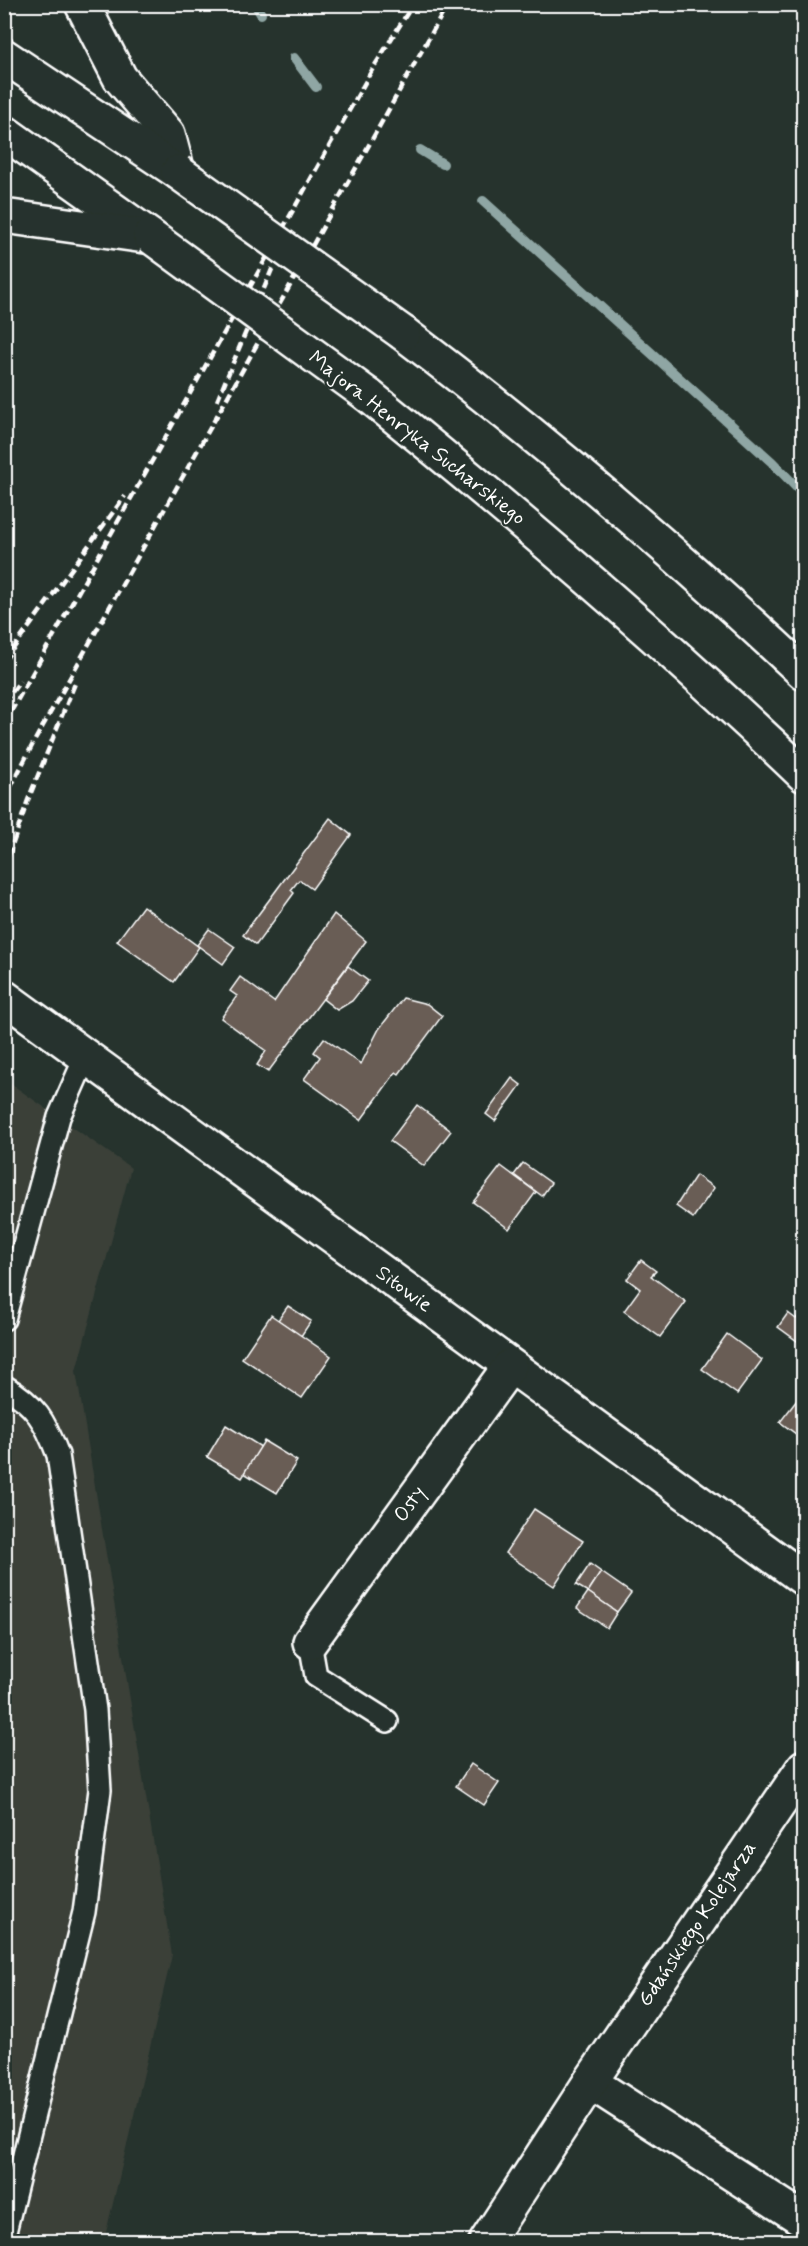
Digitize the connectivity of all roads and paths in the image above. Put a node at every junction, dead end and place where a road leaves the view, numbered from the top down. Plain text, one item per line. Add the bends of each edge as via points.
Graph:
1 (82, 4) edge
2 (4, 56) edge
3 (4, 132) edge
4 (178, 172) junction
5 (4, 216) edge
6 (150, 236) junction
7 (804, 673) edge
8 (804, 776) edge
9 (4, 997) edge
10 (85, 1058) junction
11 (4, 1318) edge
12 (510, 1366) junction
13 (4, 1386) edge
14 (804, 1579) edge
15 (310, 1642) joint
16 (387, 1720) dead end
17 (804, 1767) edge
18 (590, 2082) junction
19 (804, 2220) edge
20 (4, 2236) edge
21 (486, 2241) edge

1 - 4 main road via 120,78 168,134
2 - 4 main road
3 - 6 main road, Majora Henryka Sucharskiego
4 - 7 main road, bridge via 479,390 701,576
5 - 6 main road
6 - 8 main road, Majora Henryka Sucharskiego, bridge via 368,395 566,559
9 - 10 main road, Sitowie
10 - 11 lane via 59,1118
10 - 12 main road, Sitowie
12 - 14 main road, Sitowie
12 - 15 main road, Osty
13 - 20 lane via 27,1399 46,1425 58,1455 95,1710 100,1790 84,1912
15 - 16 lane via 316,1676
17 - 18 main road, Gdańskiego Kolejarza
18 - 19 main road
18 - 21 main road, Gdańskiego Kolejarza

